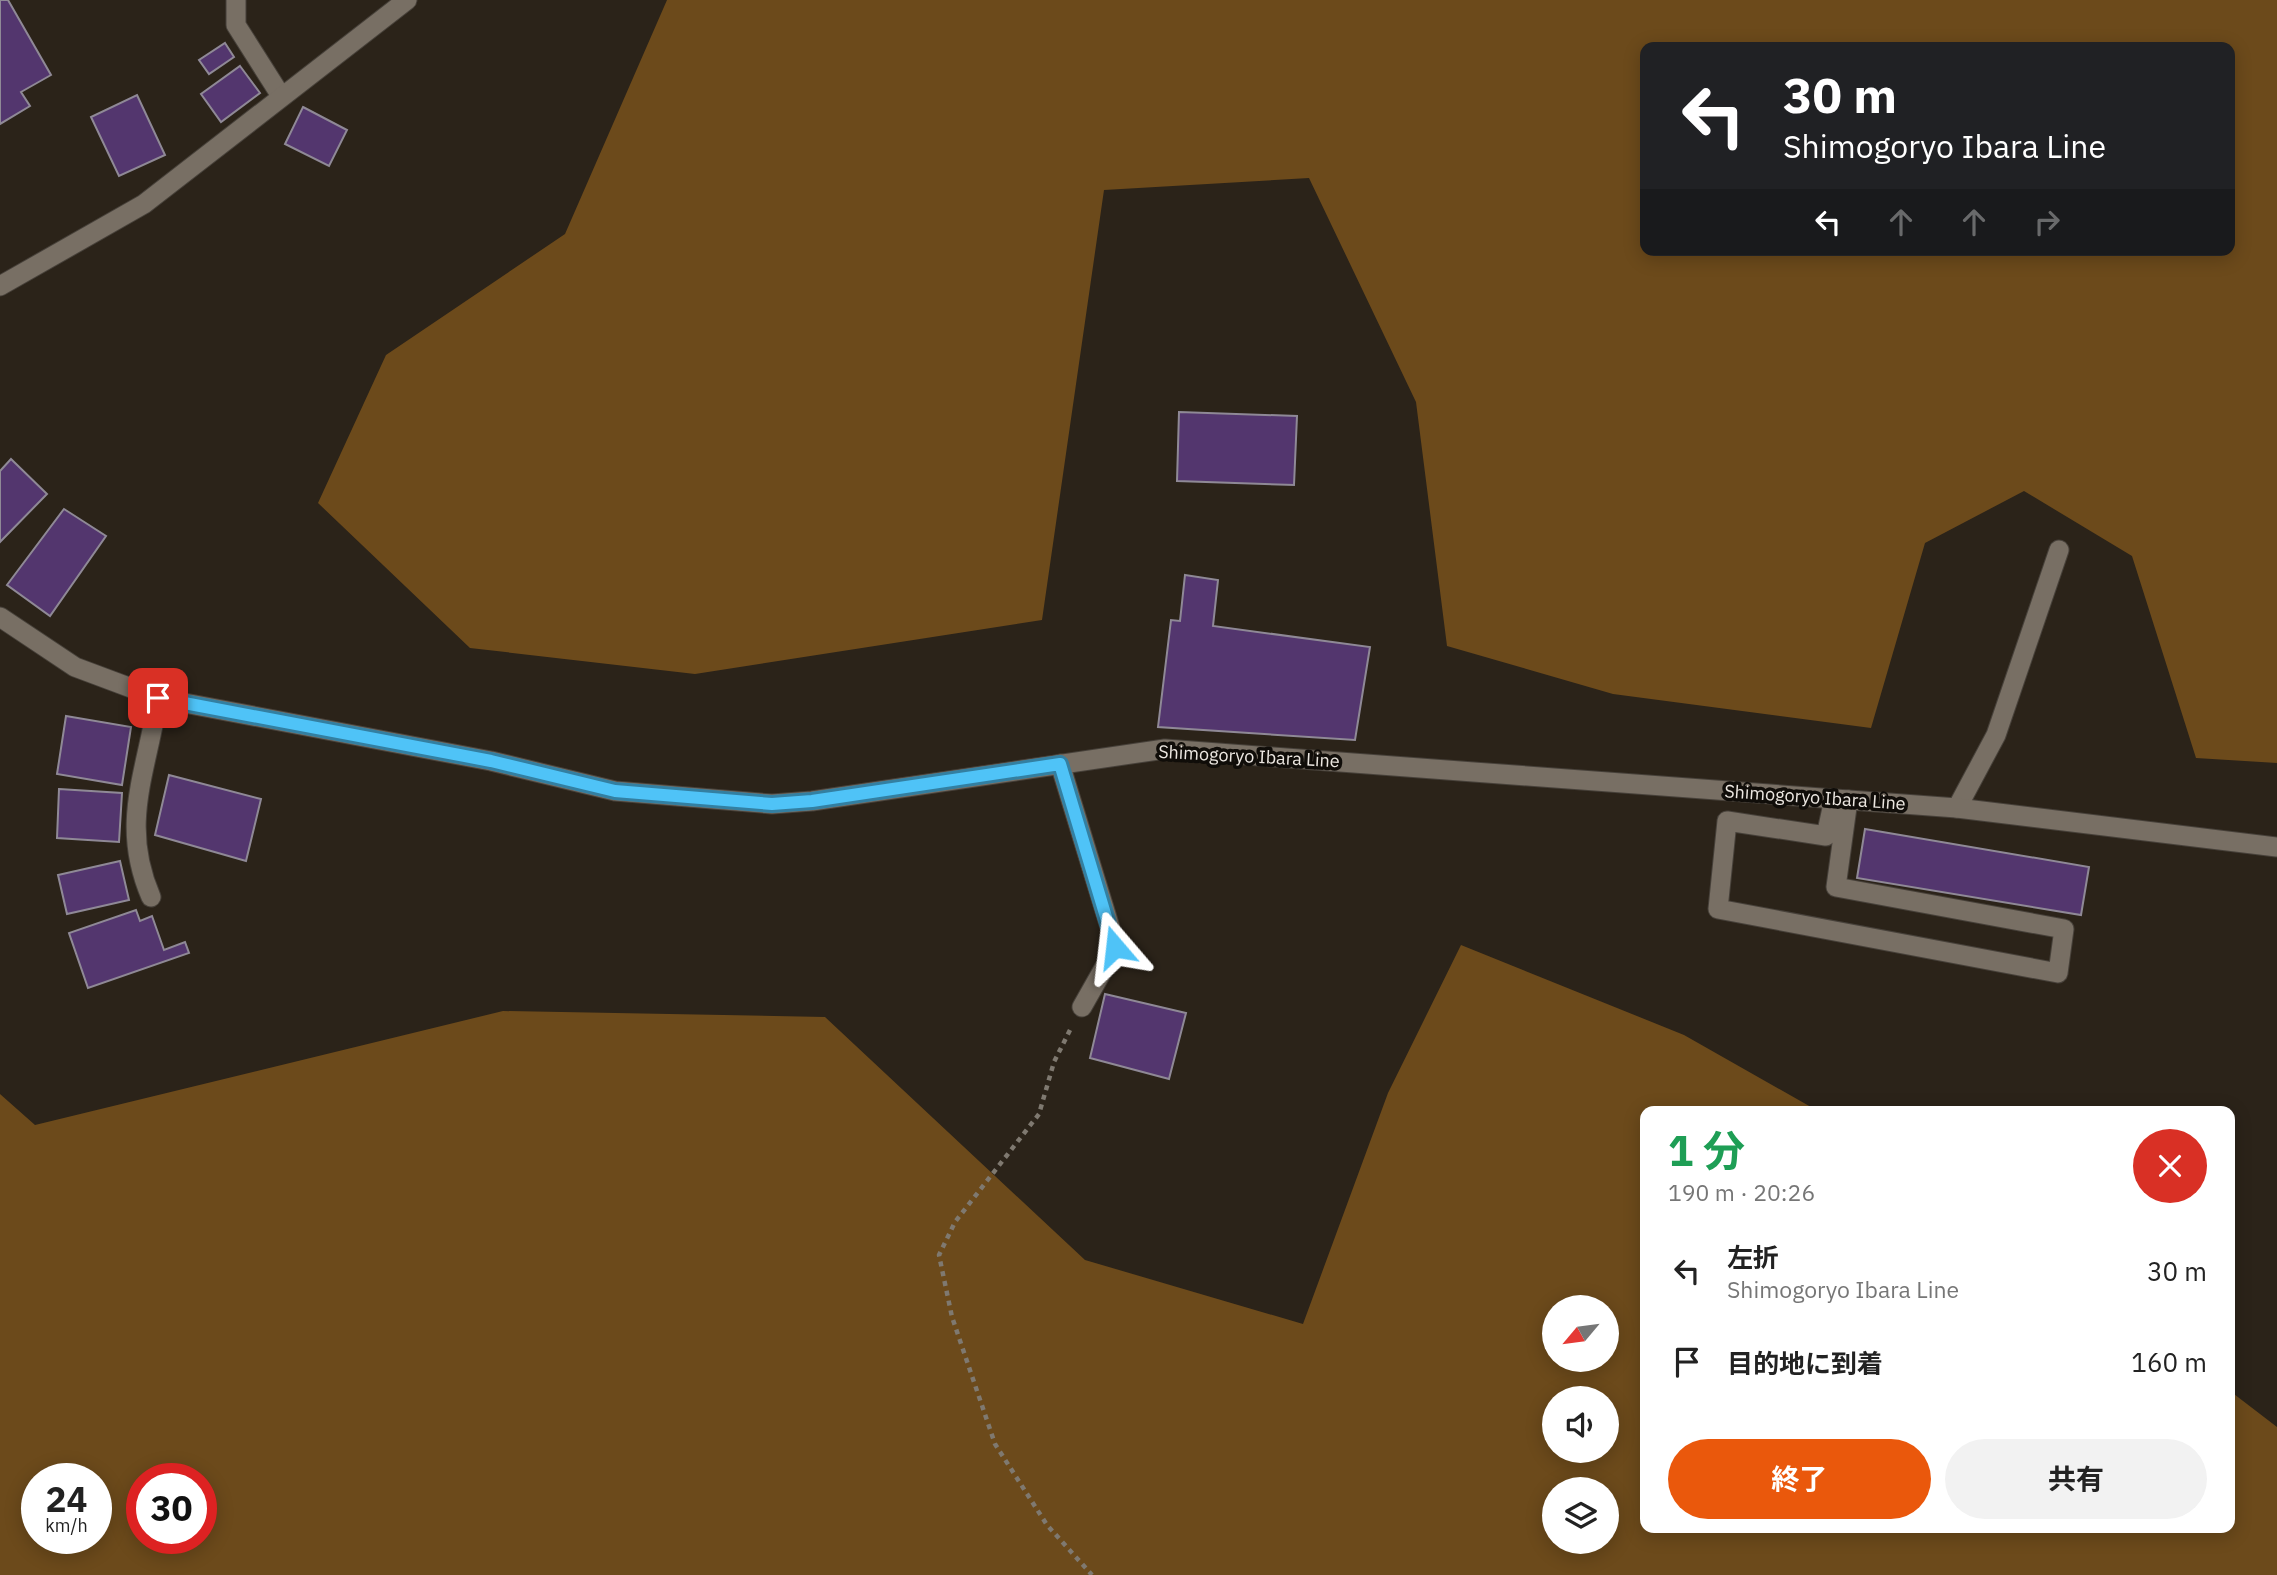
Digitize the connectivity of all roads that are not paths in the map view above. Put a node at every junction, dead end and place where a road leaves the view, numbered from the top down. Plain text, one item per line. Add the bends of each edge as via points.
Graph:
1 (236, 0) edge
2 (407, 0) edge
3 (281, 96) junction
4 (0, 286) edge
5 (2059, 550) dead end
6 (0, 617) edge
7 (158, 698) junction
8 (1060, 764) junction
9 (1841, 799) junction
10 (1957, 808) junction
11 (2277, 847) edge
12 (151, 897) dead end
13 (1082, 1007) road end

1 - 3 main road via 236,25
2 - 3 main road
3 - 4 main road via 144,204
5 - 10 main road via 1996,735
6 - 7 main road, Shimogoryo Ibara Line via 75,667
7 - 8 main road, Shimogoryo Ibara Line via 491,761 615,791 690,799 772,804 812,801
7 - 12 main road via 134,821 139,863
8 - 9 main road, Shimogoryo Ibara Line via 1165,749
8 - 13 main road via 1115,947
9 - 9 main road via 1826,836 1727,821 1718,909 2058,973 2064,929 1836,887
9 - 10 main road, Shimogoryo Ibara Line
10 - 11 main road, Shimogoryo Ibara Line

